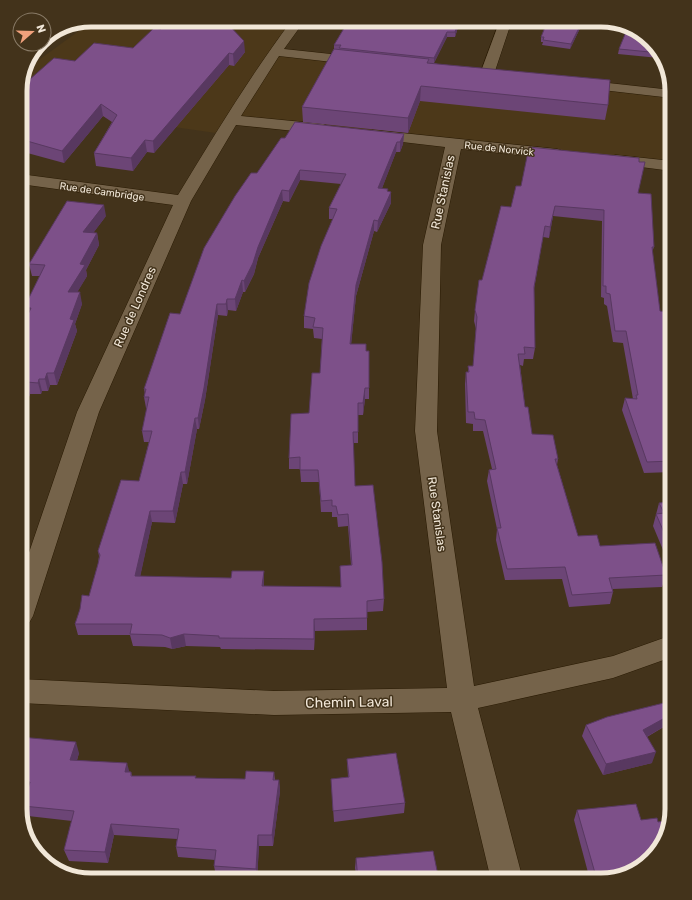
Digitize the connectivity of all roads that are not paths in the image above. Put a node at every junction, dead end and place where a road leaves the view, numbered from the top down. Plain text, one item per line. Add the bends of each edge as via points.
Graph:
1 (294, 27) edge
2 (504, 27) edge
3 (275, 52) junction
4 (369, 62) edge
5 (471, 73) edge
6 (569, 83) edge
7 (665, 93) edge
8 (231, 120) junction
9 (334, 131) edge
10 (358, 133) edge
11 (454, 143) junction
12 (571, 156) edge
13 (602, 159) edge
14 (665, 165) edge
15 (27, 180) edge
16 (183, 201) junction
17 (27, 595) edge
18 (665, 648) edge
19 (27, 691) edge
20 (462, 700) junction
21 (505, 873) edge

1 - 3 street, Rue de Londres
2 - 5 street via 493,75
3 - 4 street
3 - 8 street, Rue de Londres
6 - 7 street
8 - 9 street
8 - 16 street, Rue de Londres
10 - 11 street, Rue de Norvick
11 - 12 street, Rue de Norvick
11 - 20 street, Rue Stanislas via 432,245 426,431
13 - 14 street
15 - 16 street, Rue de Cambridge
16 - 17 street, Rue de Londres via 88,412
18 - 20 street, Chemin Laval via 612,667
19 - 20 street, Chemin Laval via 274,703
20 - 21 street, Rue Stanislas

